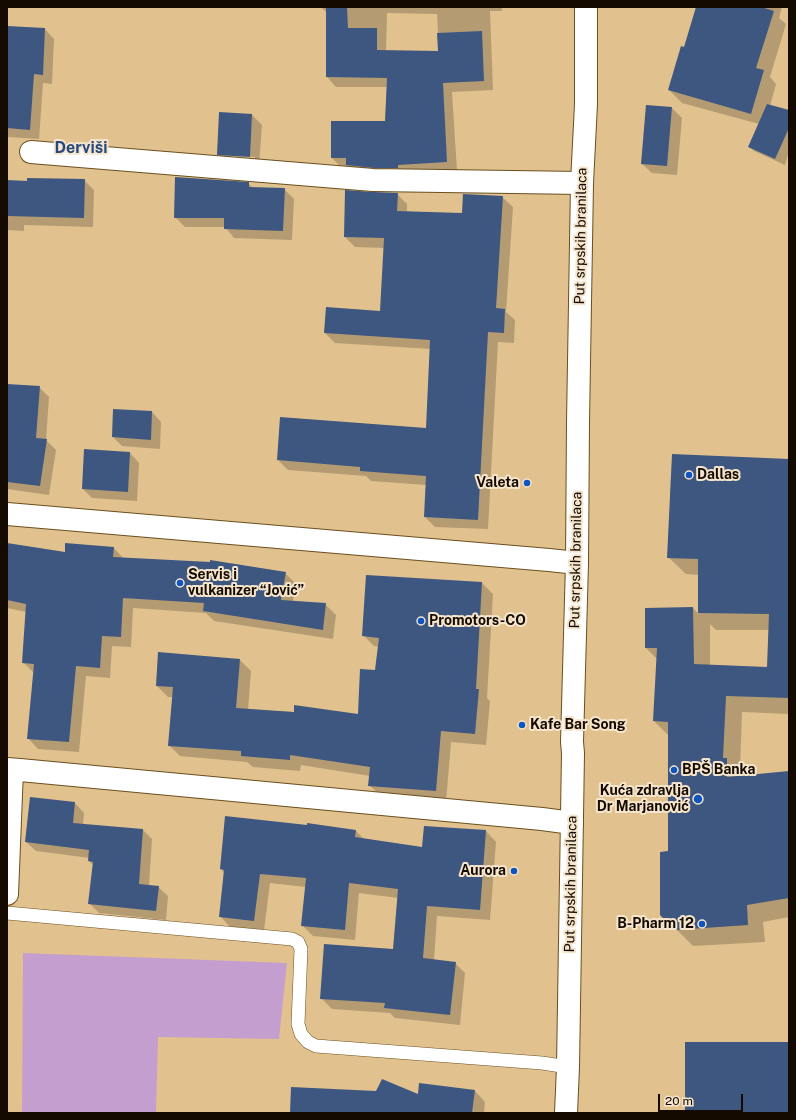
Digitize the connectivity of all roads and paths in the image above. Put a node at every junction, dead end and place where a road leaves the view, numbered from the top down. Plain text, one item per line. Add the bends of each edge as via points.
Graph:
1 (586, 7) edge
2 (31, 152) dead end
3 (582, 183) junction
4 (7, 514) edge
5 (577, 563) junction
6 (9, 770) edge
7 (572, 823) junction
8 (7, 894) edge
9 (7, 913) edge
10 (568, 1067) junction
11 (566, 1113) edge

1 - 3 street, Put srpskih branilaca via 586,104
2 - 3 street via 373,180
3 - 5 street, Put srpskih branilaca
4 - 5 street
5 - 7 street, Put srpskih branilaca
6 - 7 street
6 - 8 street
7 - 10 street, Put srpskih branilaca
9 - 10 lane via 292,939 298,942 301,949 298,1024 301,1034 316,1046
10 - 11 street, Put srpskih branilaca

